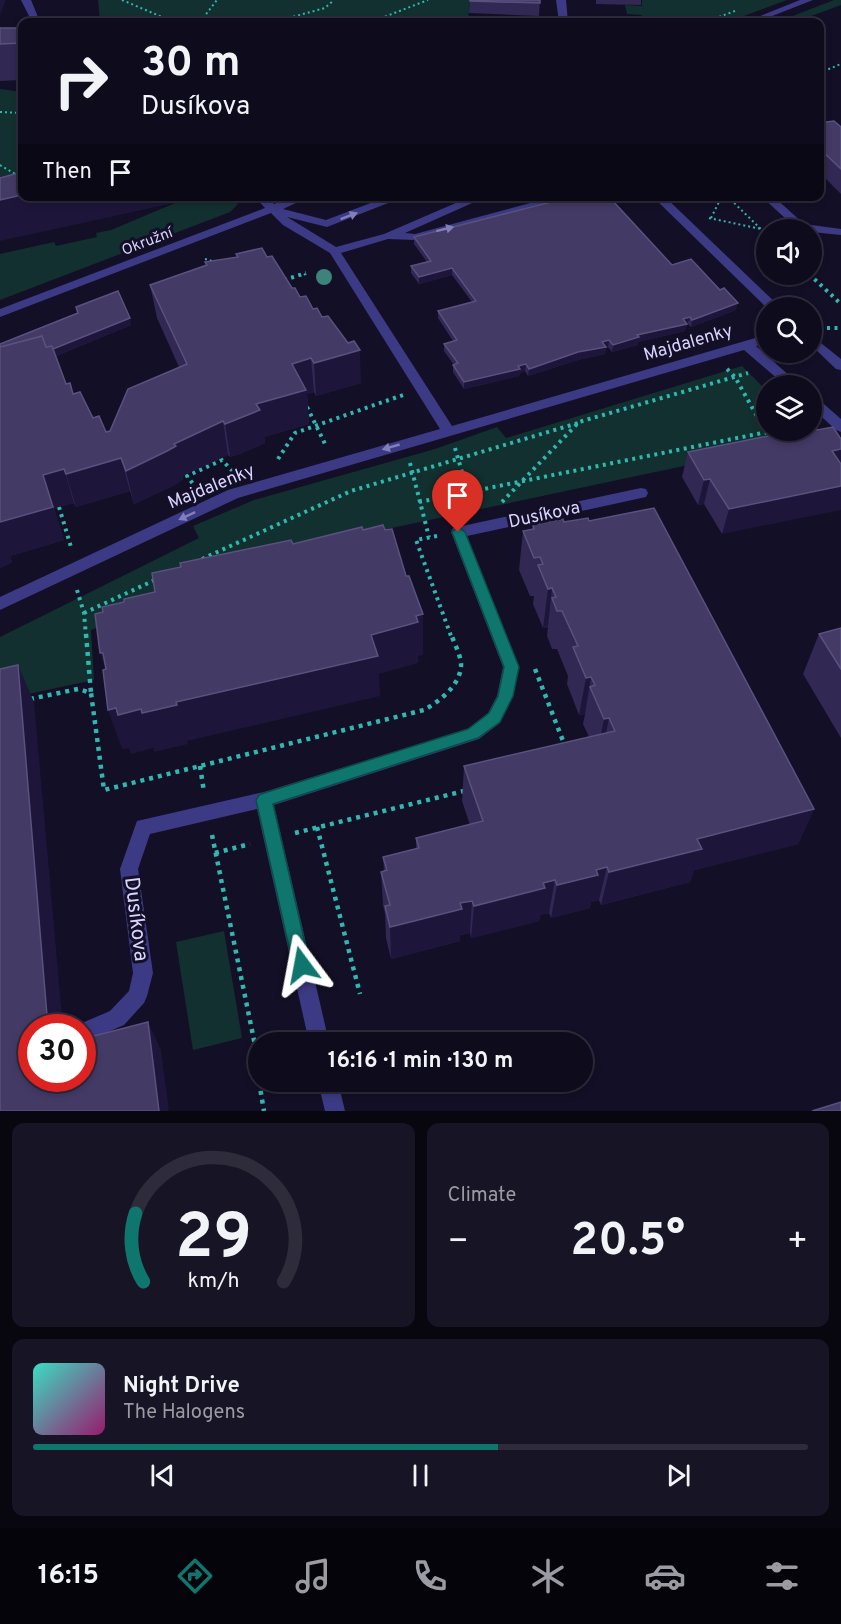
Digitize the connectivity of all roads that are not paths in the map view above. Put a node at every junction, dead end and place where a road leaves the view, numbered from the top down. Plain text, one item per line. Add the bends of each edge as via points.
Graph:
1 (561, 0) edge
2 (808, 0) edge
3 (27, 1) edge
4 (34, 18) edge
5 (563, 18) edge
6 (761, 18) edge
7 (265, 201) edge
8 (293, 201) edge
9 (388, 201) edge
10 (471, 201) edge
11 (552, 201) edge
12 (662, 201) edge
13 (772, 201) edge
14 (273, 209) junction
15 (841, 232) edge
16 (388, 236) junction
17 (334, 251) junction
18 (763, 297) edge
19 (0, 313) edge
20 (756, 342) edge
21 (747, 345) junction
22 (822, 349) edge
23 (841, 366) edge
24 (783, 375) edge
25 (822, 410) edge
26 (841, 427) edge
27 (448, 431) junction
28 (641, 493) dead end
29 (0, 604) edge
30 (264, 800) junction
31 (96, 1027) edge
32 (317, 1032) edge
33 (330, 1092) edge
34 (335, 1111) edge

1 - 5 street
2 - 6 street
3 - 4 street
7 - 14 street
8 - 14 street, Okružní
14 -> 9 street via 327,224
10 - 16 street
16 -> 11 street via 415,237
12 - 18 street
13 - 15 street via 801,226
14 - 17 street via 286,223
14 - 19 street, Okružní
16 - 17 street
17 - 27 street
20 - 21 street, Majdalenky
21 - 24 street
21 - 27 street, Majdalenky
22 - 23 street
25 - 26 street
27 -> 29 street, Majdalenky via 233,494
28 - 30 street, Dusíkova via 458,532 511,667 505,696 494,718 473,734
30 - 31 street, Dusíkova via 143,827 129,869 143,973 137,996 117,1018
30 - 32 street
33 - 34 street

